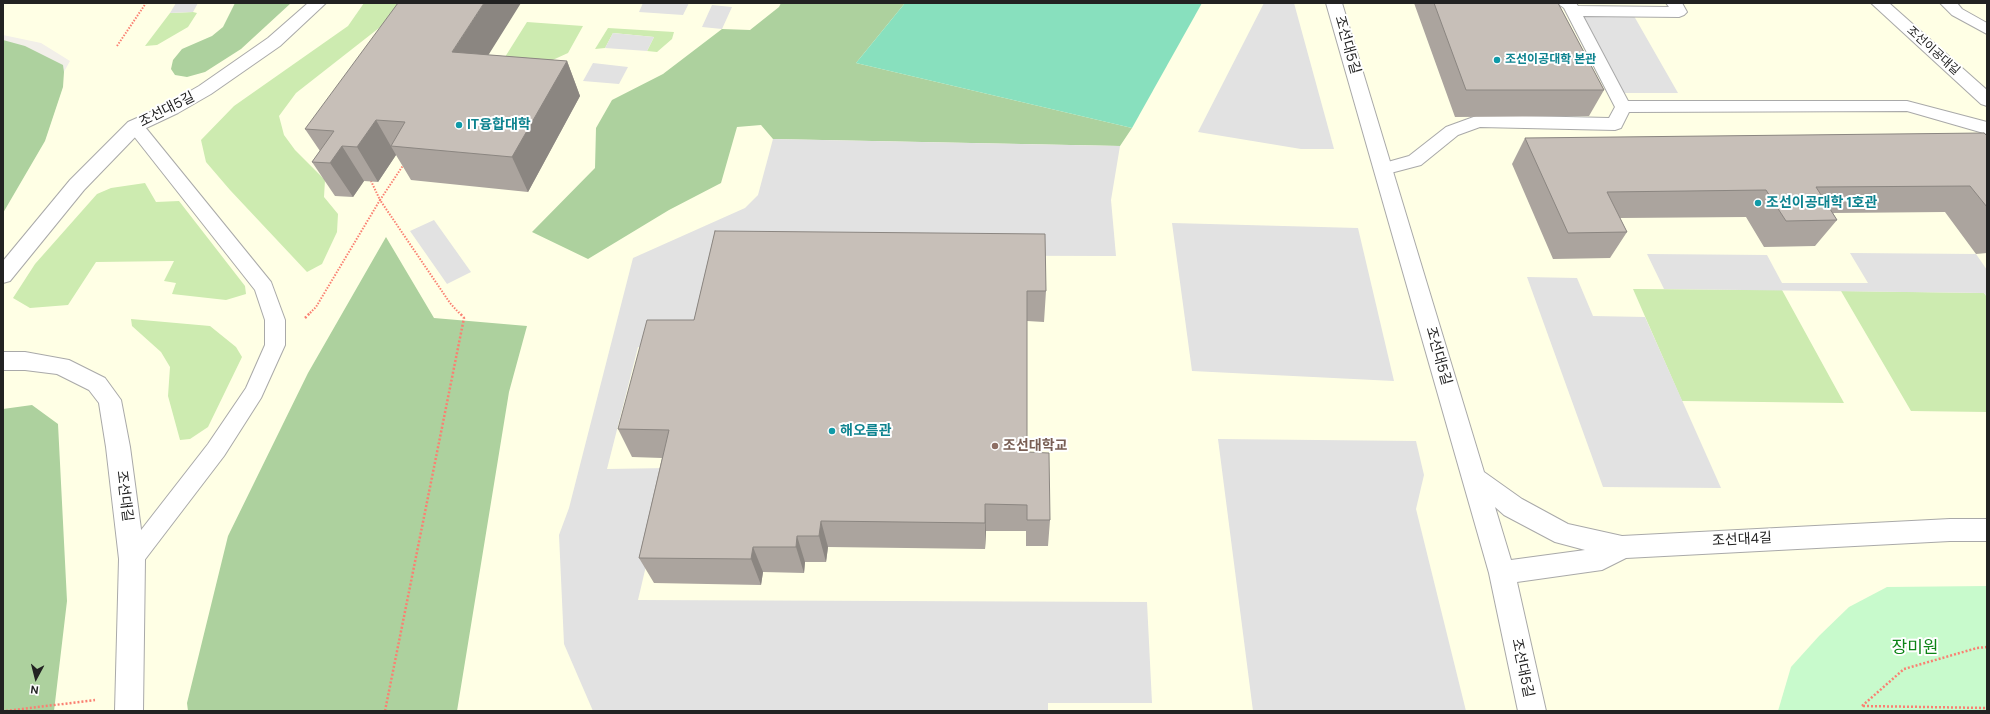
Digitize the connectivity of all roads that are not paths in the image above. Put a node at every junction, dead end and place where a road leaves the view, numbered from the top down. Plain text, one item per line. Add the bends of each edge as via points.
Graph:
1 (318, 3) edge
2 (1334, 3) edge
3 (1674, 3) edge
4 (1879, 3) edge
5 (1948, 3) edge
6 (1569, 7) edge
7 (1987, 29) edge
8 (1987, 100) edge
9 (1623, 107) junction
10 (135, 126) junction
11 (1987, 128) edge
12 (1383, 169) junction
13 (3, 275) edge
14 (3, 361) edge
15 (1474, 478) junction
16 (1987, 530) edge
17 (1622, 547) junction
18 (132, 559) junction
19 (1502, 573) junction
20 (129, 704) edge
21 (1532, 711) edge

1 - 10 street, 조선대5길 via 274,42 205,90
2 - 12 street, 조선대5길
3 - 6 lane via 1679,12
4 - 8 street, 조선이공대길
5 - 7 lane via 1957,12
6 - 9 lane
9 - 11 lane via 1907,106
9 - 12 lane via 1615,124 1478,121 1452,131 1415,161
10 - 13 street, 조선대5길 via 77,185
10 - 18 lane via 264,287 275,320 276,345 254,392 216,450
12 - 15 street, 조선대5길
14 - 18 street, 조선대길 via 61,366 97,384 110,400
15 - 17 street via 1513,507 1564,534
15 - 19 street, 조선대5길
16 - 17 street, 조선대4길
17 - 19 street, 조선대4길 via 1602,559
18 - 20 street, 조선대길
19 - 21 street, 조선대5길

